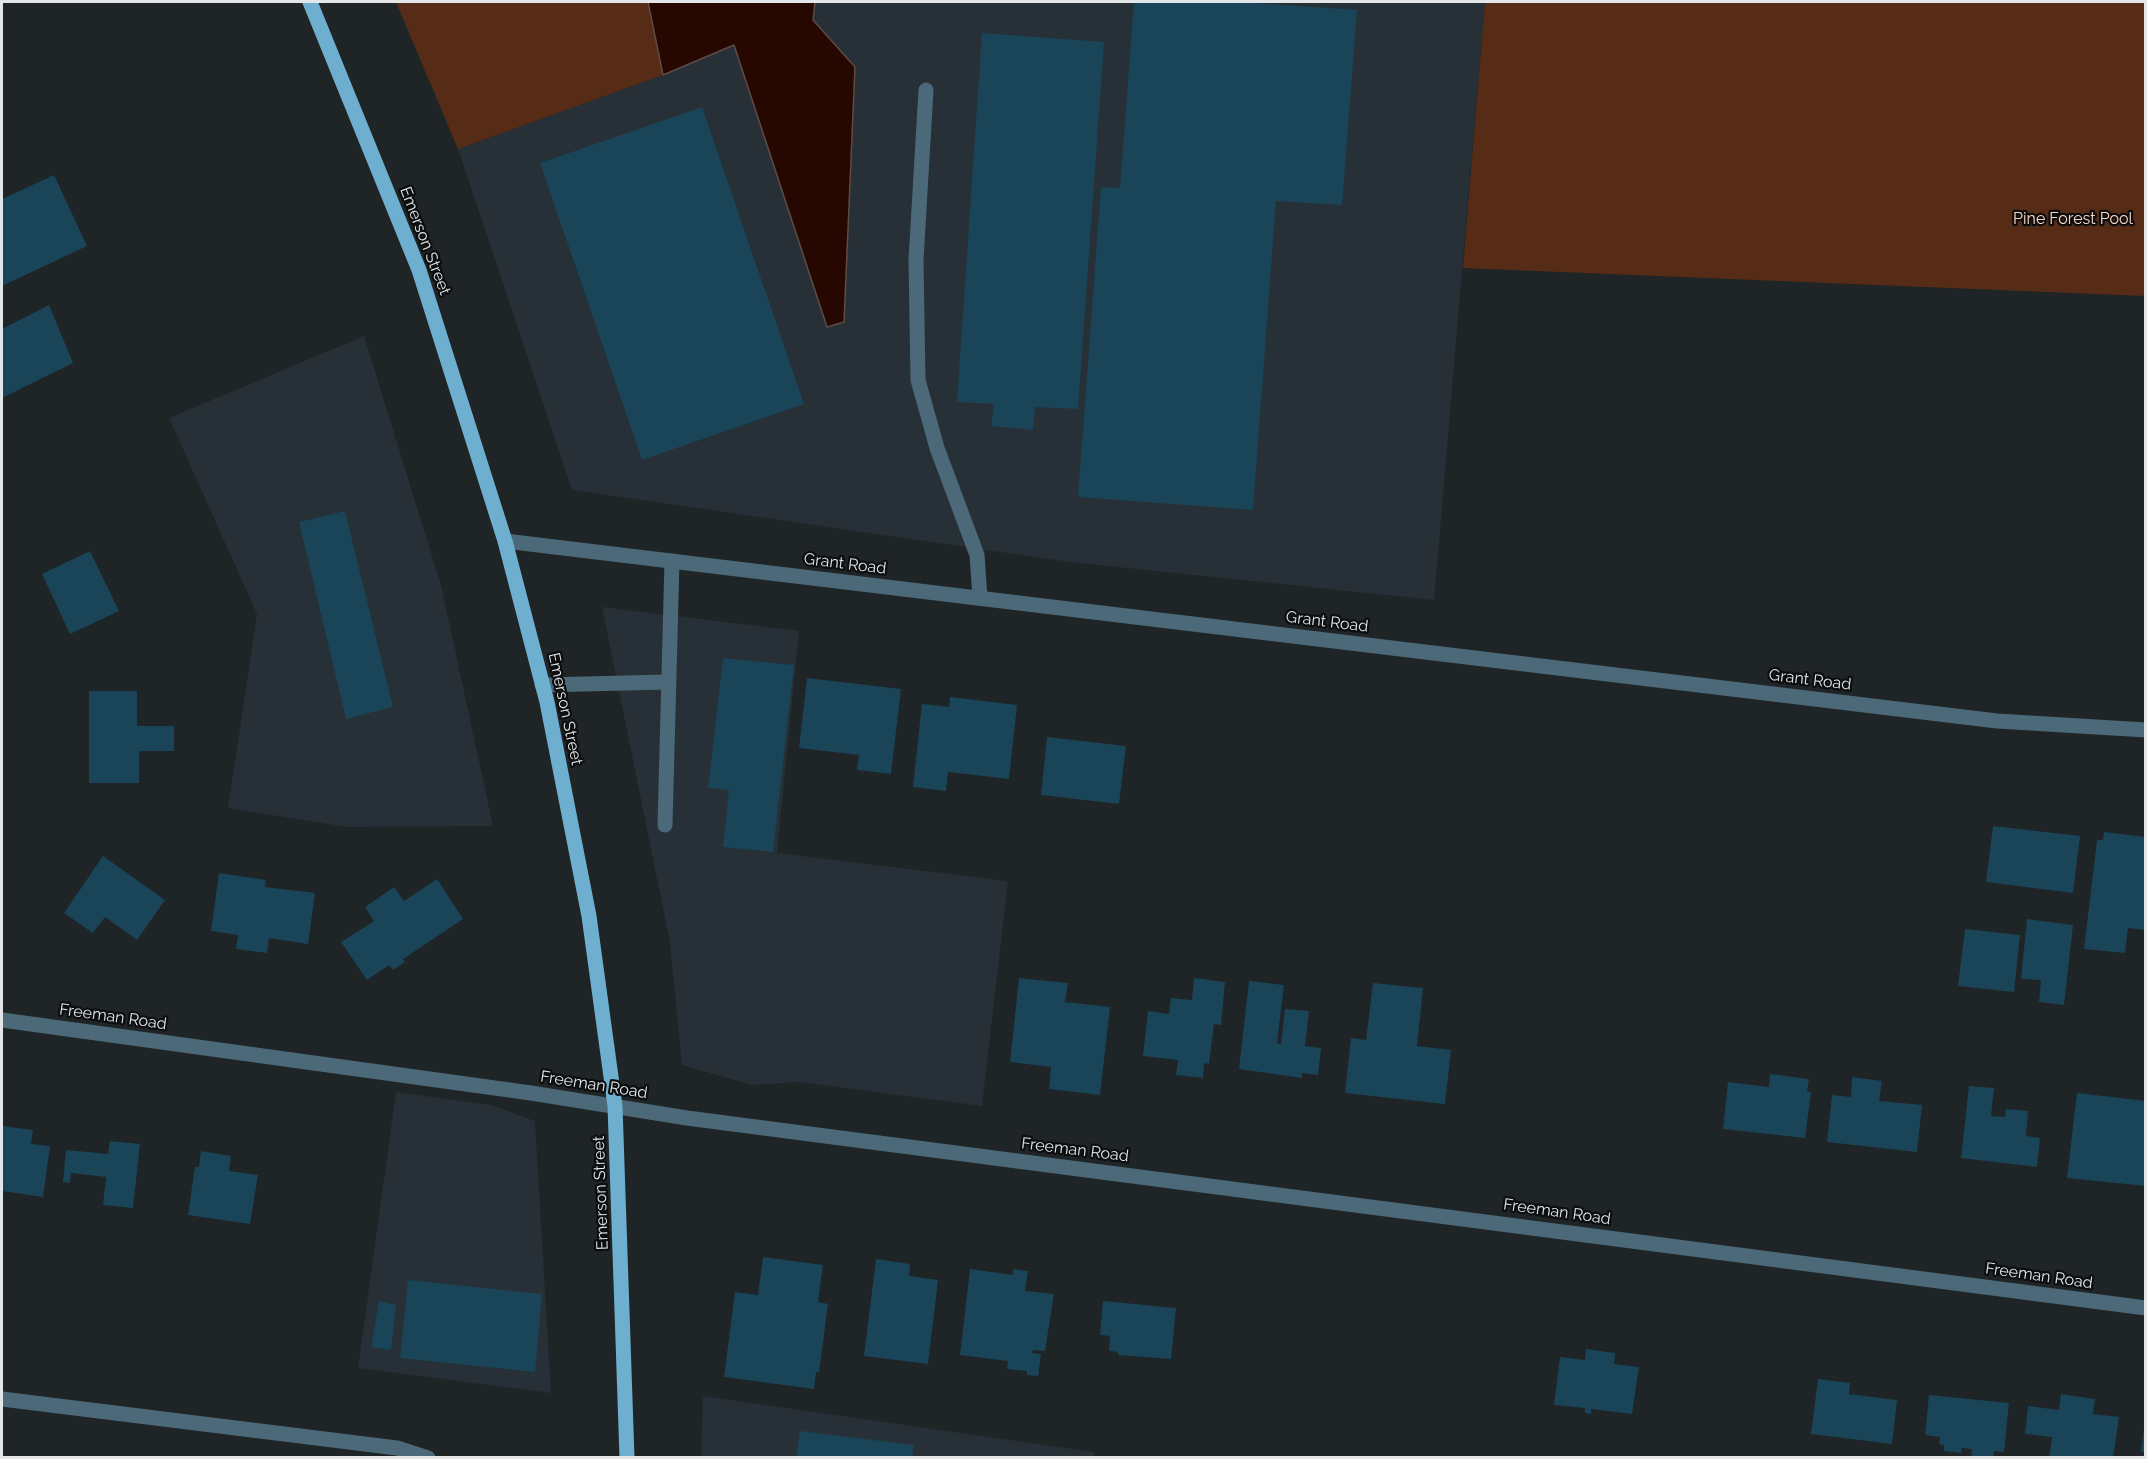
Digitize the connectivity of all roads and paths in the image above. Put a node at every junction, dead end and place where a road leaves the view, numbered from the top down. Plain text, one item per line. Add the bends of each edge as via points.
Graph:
1 (310, 2) edge
2 (926, 90) dead end
3 (505, 541) junction
4 (672, 561) junction
5 (980, 598) junction
6 (668, 682) junction
7 (543, 685) junction
8 (2145, 730) edge
9 (665, 825) dead end
10 (2, 1020) edge
11 (615, 1106) junction
12 (2145, 1308) edge
13 (2, 1399) edge
14 (428, 1458) edge
15 (627, 1458) edge

1 - 3 main road, Emerson Street via 419,270
2 - 5 street via 916,260 918,380 937,447 977,555
3 - 4 street, Grant Road
3 - 7 main road, Emerson Street
4 - 5 street, Grant Road
4 - 6 street
5 - 8 street, Grant Road via 1997,721
6 - 7 street
6 - 9 street
7 - 11 main road, Emerson Street via 589,916
10 - 11 street, Freeman Road
11 - 12 street, Freeman Road
11 - 15 main road, Emerson Street
13 - 14 street via 397,1448

